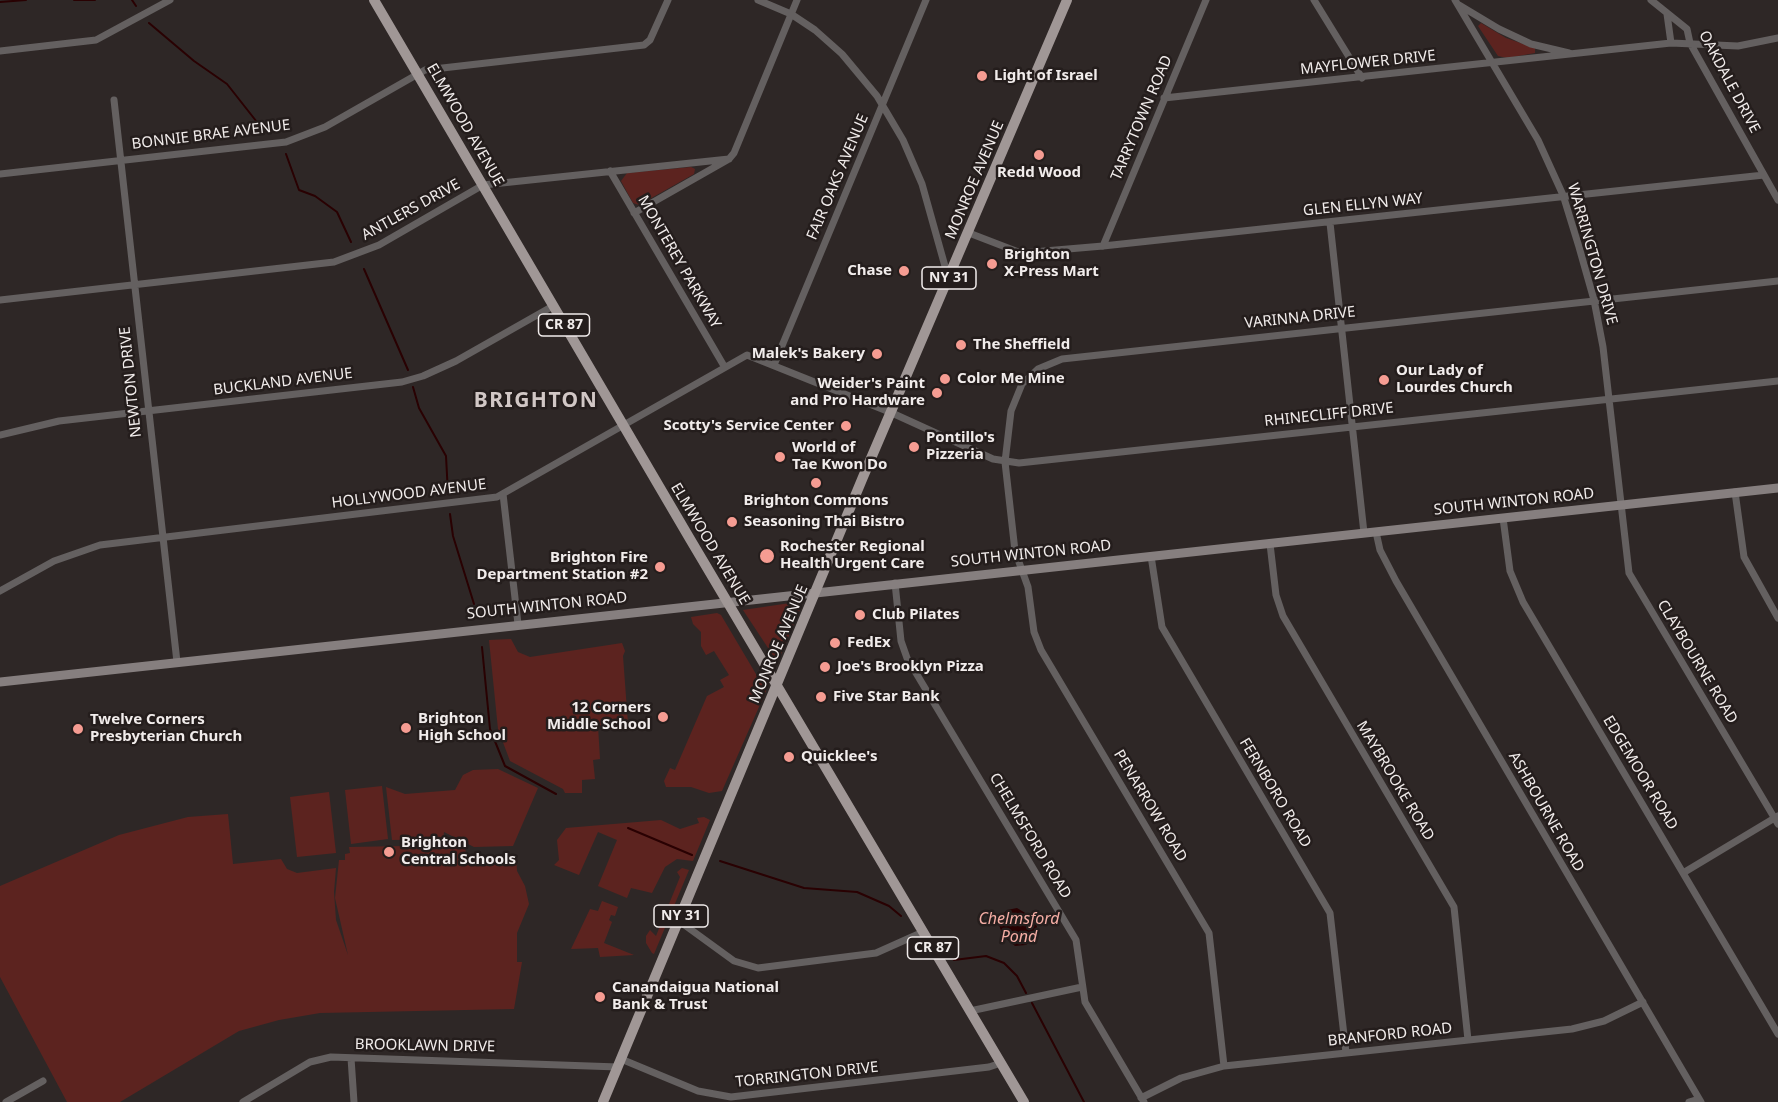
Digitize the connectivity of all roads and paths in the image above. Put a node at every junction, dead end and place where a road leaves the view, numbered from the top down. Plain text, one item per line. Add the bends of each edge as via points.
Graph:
1 (170, 0) edge
2 (374, 0) edge
3 (668, 0) edge
4 (758, 0) edge
5 (797, 0) edge
6 (926, 0) edge
7 (1067, 0) edge
8 (1206, 0) edge
9 (1314, 0) edge
10 (1651, 0) edge
11 (1456, 2) edge
12 (791, 14) junction
13 (1667, 14) junction
14 (1778, 38) edge
15 (1671, 43) junction
16 (1690, 43) junction
17 (0, 51) edge
18 (1575, 54) junction
19 (1494, 63) junction
20 (417, 74) junction
21 (1362, 78) junction
22 (1164, 98) junction
23 (114, 100) dead end
24 (883, 105) junction
25 (729, 159) junction
26 (121, 160) junction
27 (610, 171) junction
28 (0, 174) edge
29 (1764, 176) junction
30 (483, 185) junction
31 (1563, 195) junction
32 (1778, 200) edge
33 (634, 213) junction
34 (1330, 223) junction
35 (969, 233) junction
36 (1103, 246) junction
37 (948, 280) junction
38 (1778, 280) edge
39 (134, 285) junction
40 (0, 300) edge
41 (1594, 300) junction
42 (553, 306) junction
43 (1341, 327) junction
44 (774, 365) junction
45 (724, 366) junction
46 (1778, 381) edge
47 (1609, 399) junction
48 (148, 412) junction
49 (892, 413) junction
50 (623, 425) junction
51 (1352, 426) junction
52 (0, 435) edge
53 (1005, 462) junction
54 (1778, 488) edge
55 (1735, 492) junction
56 (503, 494) junction
57 (1620, 505) junction
58 (1503, 518) junction
59 (1376, 532) junction
60 (1364, 533) junction
61 (162, 537) junction
62 (1269, 544) junction
63 (1151, 556) junction
64 (1021, 570) junction
65 (895, 583) junction
66 (0, 591) edge
67 (817, 592) junction
68 (726, 602) junction
69 (1778, 618) edge
70 (518, 624) junction
71 (177, 662) junction
72 (0, 682) edge
73 (778, 685) junction
74 (1777, 819) edge
75 (1683, 873) junction
76 (679, 921) junction
77 (923, 932) junction
78 (1082, 987) junction
79 (1643, 1002) junction
80 (970, 1011) junction
81 (1778, 1034) edge
82 (1468, 1040) junction
83 (1346, 1053) junction
84 (351, 1058) junction
85 (619, 1063) junction
86 (1001, 1063) junction
87 (1224, 1066) junction
88 (43, 1081) dead end
89 (1143, 1100) edge
90 (1700, 1100) edge
91 (6, 1102) edge
92 (243, 1102) edge
93 (354, 1102) edge
94 (603, 1102) edge
95 (1024, 1102) edge
96 (1689, 1102) edge

1 - 17 street via 96,40
2 - 20 main road, ELMWOOD AVENUE / CR 87
3 - 20 street, BONNIE BRAE AVENUE via 650,40 639,47 425,70
4 - 12 street
5 - 12 street
6 - 24 street, FAIR OAKS AVENUE
7 - 35 main road, MONROE AVENUE / NY 31
8 - 22 street, TARRYTOWN ROAD
9 - 21 street
10 - 13 street, OAKDALE DRIVE
11 - 18 street, MAYFLOWER DRIVE via 1531,44
11 - 19 street, WARRINGTON DRIVE
12 - 24 street via 842,54
12 - 25 street
13 - 15 street
13 - 16 street, OAKDALE DRIVE via 1687,29
14 - 16 street, MAYFLOWER DRIVE via 1738,46
15 - 16 street, MAYFLOWER DRIVE
15 - 18 street, MAYFLOWER DRIVE
16 - 29 street, OAKDALE DRIVE
18 - 19 street, MAYFLOWER DRIVE
19 - 21 street, MAYFLOWER DRIVE
19 - 31 street, WARRINGTON DRIVE
20 - 26 street, BONNIE BRAE AVENUE via 325,127 297,138 274,144
20 - 30 main road, ELMWOOD AVENUE / CR 87
21 - 22 street, MAYFLOWER DRIVE
22 - 36 street, TARRYTOWN ROAD
23 - 26 street, NEWTON DRIVE
24 - 37 street via 922,184
24 - 44 street, FAIR OAKS AVENUE
25 - 27 street, ANTLERS DRIVE
25 - 33 street
26 - 28 street, BONNIE BRAE AVENUE
26 - 39 street, NEWTON DRIVE
27 - 30 street, ANTLERS DRIVE
27 - 33 street, MONTEREY PARKWAY
29 - 31 street, GLEN ELLYN WAY
29 - 32 street, OAKDALE DRIVE
30 - 39 street, ANTLERS DRIVE via 357,255 305,266
30 - 42 main road, ELMWOOD AVENUE / CR 87
31 - 34 street, GLEN ELLYN WAY
31 - 41 street, WARRINGTON DRIVE
33 - 45 street, MONTEREY PARKWAY
34 - 36 street, GLEN ELLYN WAY
34 - 43 street
35 - 36 street, GLEN ELLYN WAY via 1019,253
35 - 37 main road, MONROE AVENUE / NY 31
37 - 49 main road, MONROE AVENUE / NY 31
38 - 41 street, VARINNA DRIVE
39 - 40 street, ANTLERS DRIVE
39 - 48 street, NEWTON DRIVE
41 - 43 street, VARINNA DRIVE
41 - 47 street, WARRINGTON DRIVE
42 - 48 street, BUCKLAND AVENUE via 423,376
42 - 50 main road, ELMWOOD AVENUE / CR 87
43 - 51 street
43 - 53 street, VARINNA DRIVE via 1051,362 1031,374 1019,390 1011,411
44 - 45 street, HOLLYWOOD AVENUE via 747,355
44 - 49 street, HOLLYWOOD AVENUE
45 - 50 street, HOLLYWOOD AVENUE
46 - 47 street, RHINECLIFF DRIVE
47 - 51 street, RHINECLIFF DRIVE
47 - 57 street, WARRINGTON DRIVE
48 - 52 street, BUCKLAND AVENUE via 51,422
48 - 61 street, NEWTON DRIVE
49 - 53 street, RHINECLIFF DRIVE
49 - 67 main road, MONROE AVENUE / NY 31
50 - 56 street, HOLLYWOOD AVENUE
50 - 68 main road, ELMWOOD AVENUE / CR 87
51 - 53 street, RHINECLIFF DRIVE
51 - 60 street
53 - 64 street, VARINNA DRIVE via 1015,550
54 - 55 main road, SOUTH WINTON ROAD
55 - 57 main road, SOUTH WINTON ROAD
55 - 69 street via 1744,556
56 - 61 street, HOLLYWOOD AVENUE via 489,499
56 - 70 street
57 - 58 main road, SOUTH WINTON ROAD
57 - 74 street, CLAYBOURNE ROAD via 1629,573
58 - 59 main road, SOUTH WINTON ROAD
58 - 75 street, EDGEMOOR ROAD via 1510,571 1519,595
59 - 60 main road, SOUTH WINTON ROAD
59 - 79 street, ASHBOURNE ROAD via 1380,550 1396,581
60 - 62 main road, SOUTH WINTON ROAD
61 - 66 street, HOLLYWOOD AVENUE via 79,550
61 - 71 street, NEWTON DRIVE
62 - 63 main road, SOUTH WINTON ROAD
62 - 82 street, MAYBROOKE ROAD via 1276,596 1288,626 1454,907
63 - 64 main road, SOUTH WINTON ROAD
63 - 83 street, FERNBORO ROAD via 1162,627 1330,913
64 - 65 main road, SOUTH WINTON ROAD
64 - 87 street, PENARROW ROAD via 1041,650 1209,933
65 - 67 main road, SOUTH WINTON ROAD
65 - 78 street, CHELMSFORD ROAD via 901,640 907,658 1076,940
67 - 68 main road, SOUTH WINTON ROAD
67 - 73 main road, MONROE AVENUE / NY 31
68 - 70 main road, SOUTH WINTON ROAD
68 - 73 main road, ELMWOOD AVENUE / CR 87
70 - 71 main road, SOUTH WINTON ROAD
71 - 72 main road, SOUTH WINTON ROAD
73 - 76 main road, MONROE AVENUE / NY 31
73 - 77 main road, ELMWOOD AVENUE / CR 87
74 - 75 street
75 - 81 street, EDGEMOOR ROAD
76 - 77 street via 734,962 758,968 876,953
76 - 85 main road, MONROE AVENUE / NY 31
77 - 80 main road, ELMWOOD AVENUE / CR 87
78 - 80 street
78 - 89 street, CHELMSFORD ROAD via 1089,1009
79 - 82 street, BRANFORD ROAD via 1604,1021 1572,1029
79 - 90 street, ASHBOURNE ROAD
80 - 86 main road, ELMWOOD AVENUE / CR 87
82 - 83 street, BRANFORD ROAD
83 - 87 street, BRANFORD ROAD
84 - 85 street, BROOKLAWN DRIVE
84 - 92 street, BROOKLAWN DRIVE via 310,1062
84 - 93 street
85 - 86 street, TORRINGTON DRIVE via 706,1094 731,1097
85 - 94 main road, MONROE AVENUE / NY 31
86 - 95 main road, ELMWOOD AVENUE / CR 87
87 - 89 street, BRANFORD ROAD via 1181,1078
88 - 91 street
90 - 96 street

